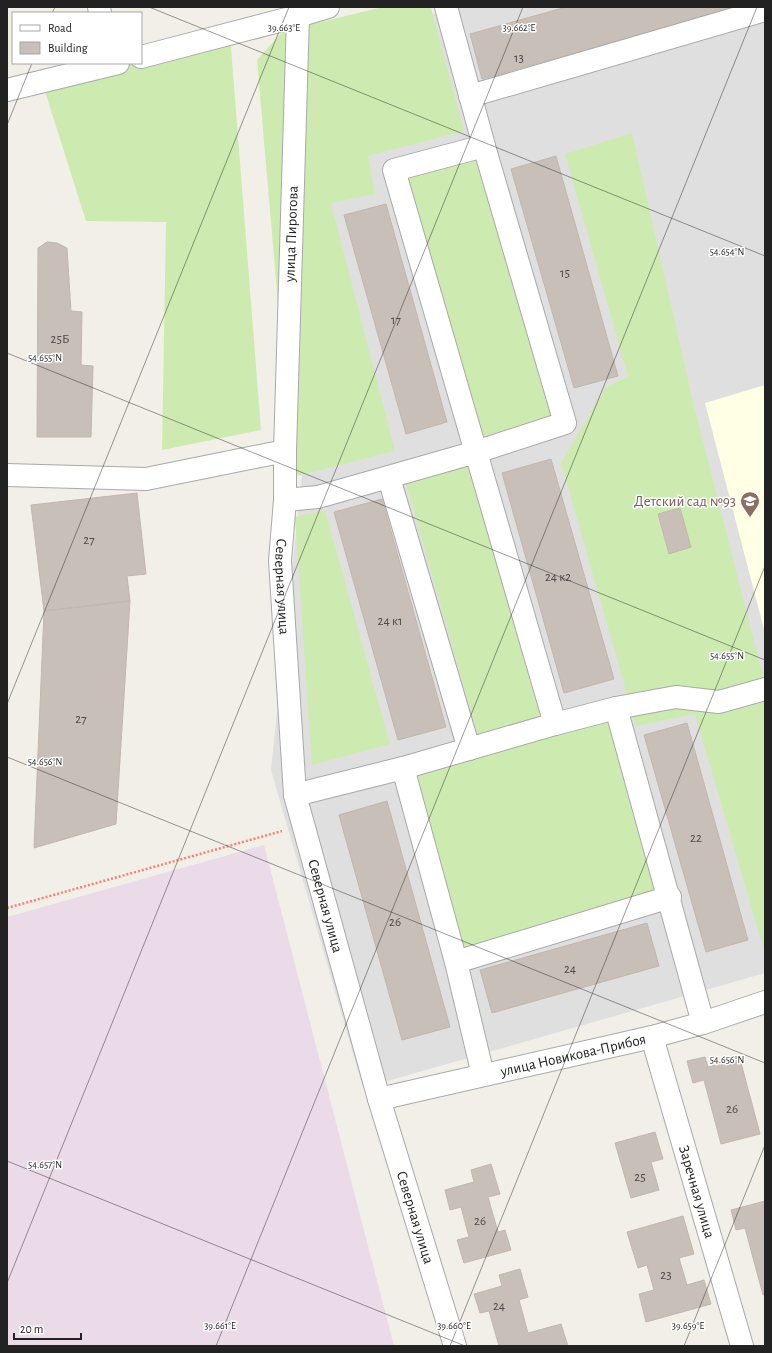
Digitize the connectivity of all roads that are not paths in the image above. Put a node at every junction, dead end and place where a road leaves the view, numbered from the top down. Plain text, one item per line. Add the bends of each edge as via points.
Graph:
1 (328, 7) edge
2 (446, 7) edge
3 (765, 10) edge
4 (298, 16) junction
5 (142, 57) edge
6 (112, 64) edge
7 (7, 90) edge
8 (470, 96) junction
9 (484, 146) junction
10 (285, 451) junction
11 (476, 452) junction
12 (7, 475) edge
13 (389, 478) junction
14 (285, 500) junction
15 (765, 689) edge
16 (616, 708) junction
17 (555, 724) junction
18 (469, 749) junction
19 (402, 768) junction
20 (296, 795) junction
21 (670, 897) junction
22 (456, 962) junction
23 (765, 1002) edge
24 (703, 1023) junction
25 (652, 1037) junction
26 (483, 1075) junction
27 (379, 1099) junction
28 (455, 1346) edge
29 (742, 1346) edge

1 - 4 street
2 - 8 street
3 - 8 street
4 - 5 street
4 - 10 street, улица Пирогова
6 - 7 street
8 - 9 street
9 - 11 street via 565,423
9 - 11 street via 394,170
10 - 12 street via 146,479
10 - 14 street, Северная улица
11 - 13 street
11 - 17 street
13 - 14 street via 318,497
13 - 18 street
14 - 20 street, Северная улица via 280,561
15 - 16 street via 719,702 676,697
16 - 17 street
16 - 21 street
17 - 18 street
18 - 19 street
19 - 20 street
19 - 22 street
20 - 27 street, Северная улица
21 - 22 street
21 - 24 street
22 - 26 street
23 - 24 street, улица Новикова-Прибоя
24 - 25 street, улица Новикова-Прибоя
25 - 26 street, улица Новикова-Прибоя
25 - 29 street, Заречная улица
26 - 27 street, улица Новикова-Прибоя
27 - 28 street, Северная улица

